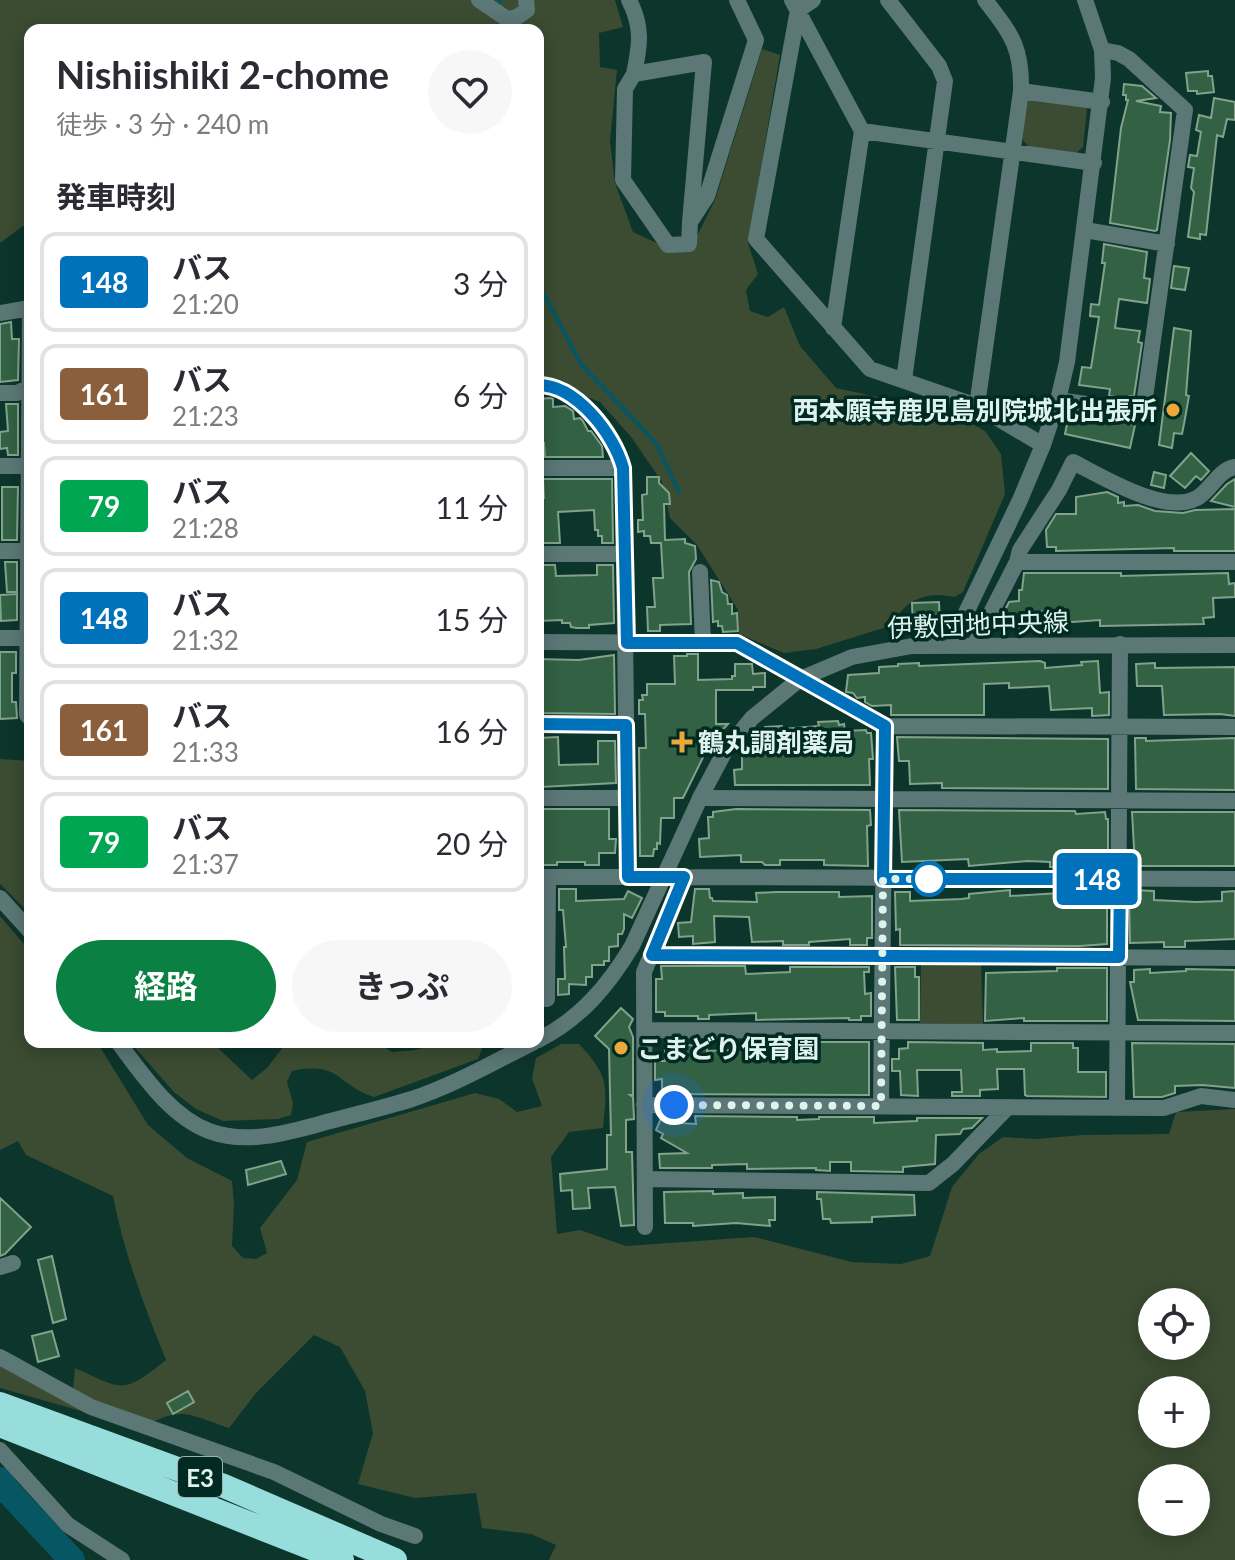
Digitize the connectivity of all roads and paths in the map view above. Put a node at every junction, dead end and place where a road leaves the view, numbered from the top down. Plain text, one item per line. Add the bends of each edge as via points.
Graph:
1 (479, 0) edge
2 (526, 0) edge
3 (629, 0) edge
4 (737, 0) edge
5 (813, 0) edge
6 (888, 0) edge
7 (985, 0) edge
8 (1085, 0) edge
9 (795, 5) edge
10 (1102, 50) junction
11 (634, 74) junction
12 (1021, 91) junction
13 (1102, 102) junction
14 (862, 131) junction
15 (936, 141) junction
16 (1014, 151) junction
17 (1094, 163) junction
18 (690, 222) junction
19 (1085, 230) junction
20 (1167, 244) junction
21 (24, 309) edge
22 (0, 313) edge
23 (833, 328) junction
24 (904, 380) junction
25 (544, 385) edge
26 (24, 390) edge
27 (0, 393) edge
28 (1058, 400) junction
29 (977, 406) junction
30 (1043, 445) junction
31 (0, 466) edge
32 (24, 466) edge
33 (1235, 467) edge
34 (544, 468) edge
35 (623, 468) junction
36 (0, 551) edge
37 (24, 551) edge
38 (544, 554) edge
39 (626, 554) junction
40 (1017, 562) junction
41 (1235, 562) edge
42 (700, 572) dead end
43 (0, 638) edge
44 (24, 638) edge
45 (544, 642) edge
46 (627, 643) junction
47 (703, 643) junction
48 (951, 644) junction
49 (975, 644) junction
50 (1120, 644) junction
51 (1235, 645) edge
52 (800, 679) junction
53 (544, 724) edge
54 (626, 725) junction
55 (885, 726) junction
56 (1120, 726) junction
57 (1235, 727) edge
58 (544, 798) edge
59 (627, 798) junction
60 (700, 798) junction
61 (884, 800) junction
62 (1120, 800) junction
63 (1235, 801) edge
64 (544, 877) edge
65 (628, 877) junction
66 (664, 877) junction
67 (684, 877) junction
68 (883, 879) junction
69 (1120, 879) junction
70 (1235, 879) edge
71 (0, 898) edge
72 (544, 908) edge
73 (24, 924) edge
74 (652, 955) junction
75 (882, 956) junction
76 (1119, 957) junction
77 (1235, 958) edge
78 (544, 999) edge
79 (645, 1030) junction
80 (882, 1032) junction
81 (1118, 1033) junction
82 (1235, 1033) edge
83 (544, 1036) edge
84 (123, 1048) edge
85 (522, 1048) edge
86 (1235, 1100) edge
87 (644, 1105) junction
88 (881, 1106) junction
89 (1008, 1107) junction
90 (1117, 1108) junction
91 (645, 1179) junction
92 (645, 1227) dead end
93 (0, 1357) edge
94 (1, 1426) edge
95 (415, 1536) dead end
96 (122, 1560) edge
97 (342, 1560) edge
98 (395, 1560) edge

1 - 2 street via 507,19 527,10
3 - 11 street via 641,40
4 - 18 street via 756,40 707,196
5 - 9 street
6 - 15 street via 945,81
7 - 12 street via 1014,42
8 - 10 street
9 - 14 street
9 - 23 street via 756,239
10 - 13 street
10 - 20 street via 1129,59 1185,110
11 - 18 street via 625,89 623,180 668,245 689,244
11 - 18 street via 704,62
12 - 13 street
12 - 16 street
13 - 17 street
14 - 15 street
14 - 23 street
15 - 16 street
15 - 24 street
16 - 17 street
16 - 29 street
17 - 19 street
19 - 20 street
19 - 28 street
20 - 28 street via 1143,412
21 - 22 street
23 - 24 street via 870,369
24 - 29 street
25 - 35 street via 583,402 620,455
26 - 27 street
28 - 30 street
29 - 30 street
30 - 48 street
31 - 32 street
33 - 40 street via 1186,502 1110,483 1073,462
34 - 35 street
35 - 39 street
36 - 37 street
38 - 39 street
39 - 46 street
40 - 41 street
40 - 49 street
42 - 47 street
43 - 44 street
45 - 46 street
46 - 47 street
46 - 54 street
47 - 52 street via 737,643
48 - 49 street, 伊敷団地中央線
48 - 52 street, 伊敷団地中央線 via 882,650
49 - 50 street, 伊敷団地中央線
50 - 51 street, 伊敷団地中央線
50 - 56 street
52 - 55 street
52 - 60 street, 伊敷団地中央線 via 752,718 725,751
53 - 54 street
54 - 59 street
55 - 56 street
55 - 61 street
56 - 57 street
56 - 62 street
58 - 59 street
59 - 65 street
60 - 61 street
60 - 66 street, 伊敷団地中央線
61 - 62 street
61 - 68 street
62 - 63 street
62 - 69 street
64 - 65 street
65 - 66 street
66 - 67 street
66 - 83 street, 伊敷団地中央線 via 618,970 572,1020
67 - 68 street
67 - 74 street
68 - 69 street
68 - 75 street
69 - 70 street
69 - 76 street
71 - 73 street
72 - 78 street
74 - 75 street
74 - 79 street via 644,972
75 - 76 street
75 - 80 street
76 - 77 street
76 - 81 street
79 - 80 street
79 - 87 street
80 - 81 street
80 - 88 street
81 - 82 street
81 - 90 street
84 - 85 street, 伊敷団地中央線 via 147,1080 193,1122 209,1131 247,1137 299,1130 413,1098
86 - 90 street via 1201,1096 1164,1108
87 - 88 street
87 - 91 street
88 - 89 street
89 - 90 street
89 - 91 street via 929,1183
91 - 92 street
93 - 95 street via 91,1407 274,1472
94 - 96 street via 68,1525
94 - 97 highway, E3
94 - 98 highway, E3 via 224,1486

